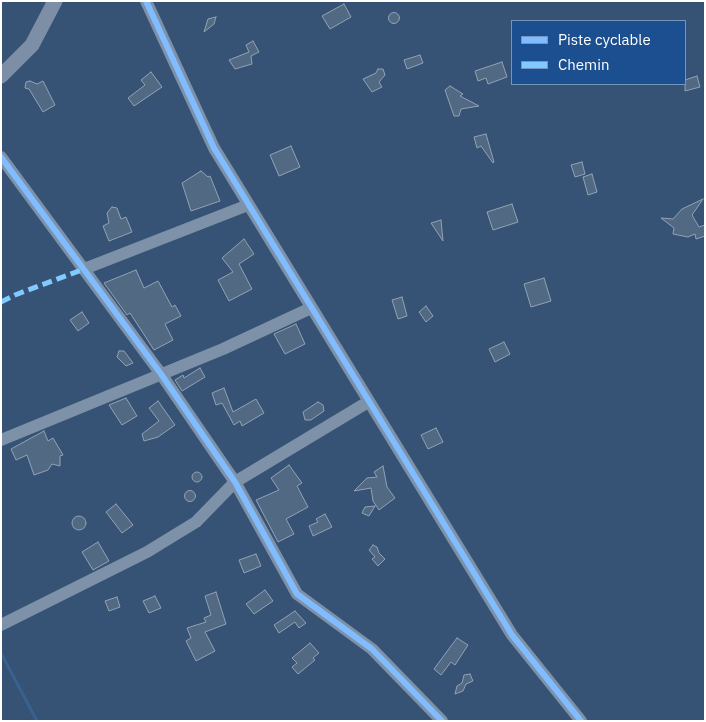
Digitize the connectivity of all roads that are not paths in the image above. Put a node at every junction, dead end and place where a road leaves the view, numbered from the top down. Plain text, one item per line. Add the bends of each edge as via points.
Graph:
1 (55, 1) edge
2 (146, 1) edge
3 (1, 76) edge
4 (1, 158) edge
5 (248, 205) junction
6 (84, 268) junction
7 (311, 308) junction
8 (161, 374) junction
9 (368, 402) junction
10 (1, 440) edge
11 (235, 482) junction
12 (1, 625) edge
13 (442, 721) edge
14 (581, 721) edge

1 - 3 main road via 32,46
2 - 5 street via 214,148
4 - 6 street
5 - 6 street
5 - 7 street
6 - 8 street
7 - 8 street
7 - 9 street
8 - 10 street
8 - 11 street
9 - 11 street
9 - 14 street via 512,635
11 - 12 street via 196,522 147,552
11 - 13 street via 297,594 372,649

